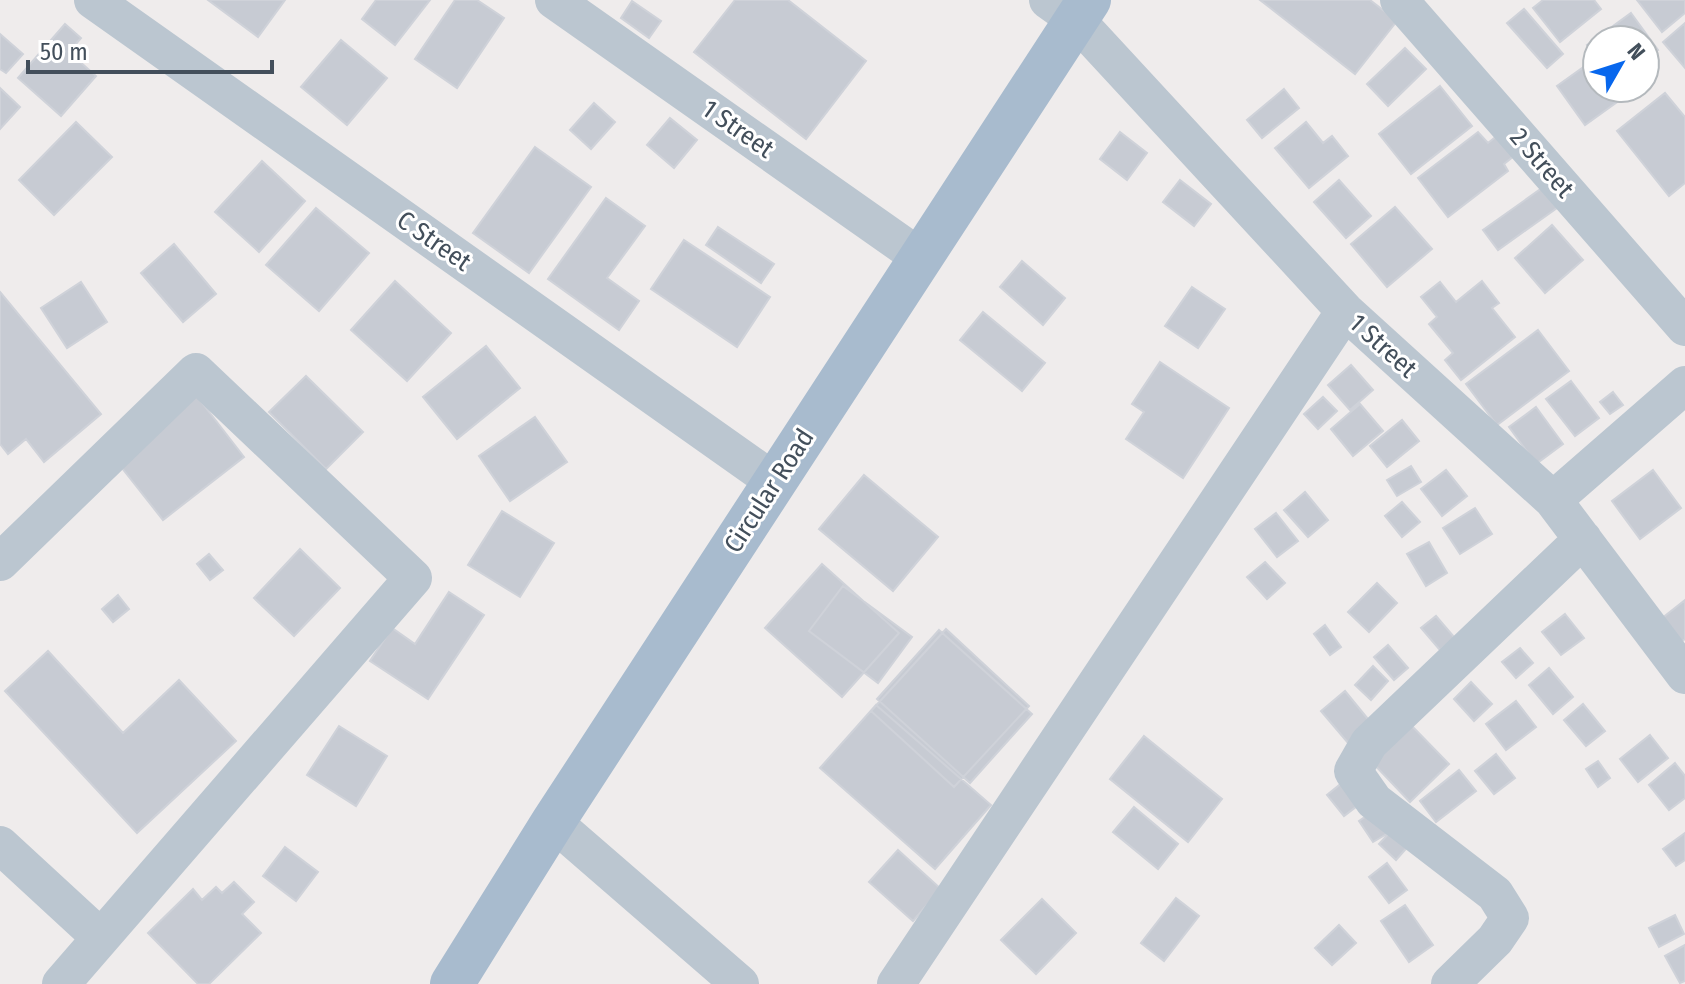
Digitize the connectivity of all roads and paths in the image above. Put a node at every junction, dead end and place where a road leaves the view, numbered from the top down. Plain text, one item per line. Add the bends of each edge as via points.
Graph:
1 (93, 0) edge
2 (554, 0) edge
3 (1399, 0) edge
4 (1071, 7) edge
5 (921, 258) junction
6 (1345, 311) junction
7 (1685, 327) edge
8 (1685, 385) edge
9 (775, 482) junction
10 (1553, 500) junction
11 (1583, 539) junction
12 (0, 562) edge
13 (1685, 675) edge
14 (553, 822) junction
15 (0, 845) edge
16 (101, 938) junction
17 (61, 984) edge
18 (452, 984) edge
19 (740, 984) edge
20 (896, 984) edge
21 (1450, 984) edge

1 - 9 street, C Street
2 - 5 street, 1 Street
3 - 7 street, 2 Street
4 - 5 main road, Circular Road
4 - 6 street, 1 Street
5 - 9 main road, Circular Road
6 - 10 street, 1 Street
6 - 20 street
8 - 10 street
9 - 14 main road, Circular Road
10 - 11 street, 1 Street
11 - 13 street, 1 Street
11 - 21 street via 1369,743 1353,771 1374,801 1495,894 1510,918
12 - 16 street via 196,372 413,578
14 - 18 main road, Circular Road
14 - 19 street
15 - 16 street
16 - 17 street

